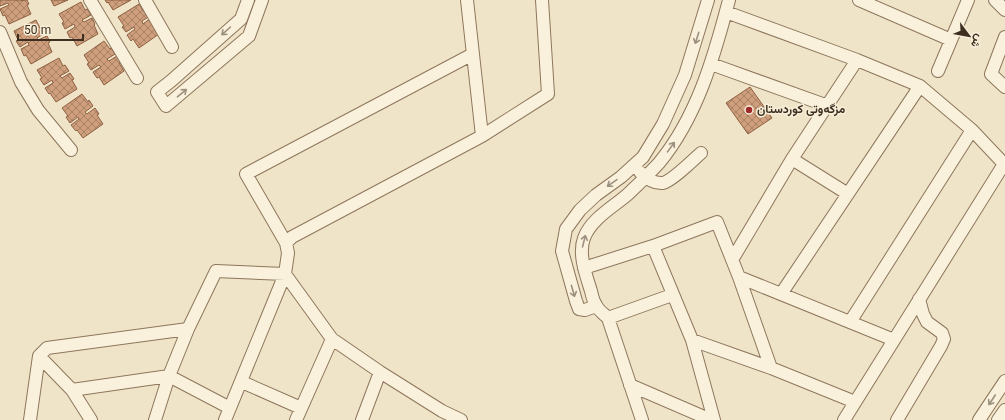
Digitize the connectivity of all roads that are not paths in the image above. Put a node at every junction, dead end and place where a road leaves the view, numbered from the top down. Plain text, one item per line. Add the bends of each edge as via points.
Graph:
1 (90, 0) edge
2 (145, 0) edge
3 (248, 0) edge
4 (262, 0) edge
5 (467, 0) edge
6 (542, 0) edge
7 (708, 0) edge
8 (859, 0) edge
9 (968, 0) edge
10 (995, 0) edge
11 (885, 5) edge
12 (727, 6) edge
13 (1005, 10) edge
14 (0, 32) edge
15 (1005, 38) edge
16 (951, 40) junction
17 (172, 47) dead end
18 (473, 54) junction
19 (857, 60) junction
20 (711, 64) junction
21 (938, 71) dead end
22 (137, 78) dead end
23 (920, 86) junction
24 (1005, 86) edge
25 (828, 106) junction
26 (972, 130) junction
27 (482, 136) junction
28 (70, 150) dead end
29 (701, 153) dead end
30 (792, 159) junction
31 (633, 166) junction
32 (646, 177) junction
33 (848, 194) junction
34 (286, 243) junction
35 (653, 246) junction
36 (732, 260) junction
37 (584, 268) junction
38 (285, 274) junction
39 (739, 277) junction
40 (781, 294) junction
41 (672, 295) junction
42 (920, 299) junction
43 (596, 306) junction
44 (608, 318) junction
45 (850, 322) junction
46 (188, 329) junction
47 (332, 340) junction
48 (692, 340) junction
49 (894, 340) junction
50 (39, 356) junction
51 (771, 368) junction
52 (380, 372) junction
53 (169, 376) junction
54 (1005, 381) edge
55 (242, 382) junction
56 (630, 385) junction
57 (72, 390) junction
58 (855, 402) junction
59 (230, 408) junction
60 (301, 408) junction
61 (1005, 410) edge
62 (440, 416) edge
63 (30, 420) edge
64 (91, 420) edge
65 (155, 420) edge
66 (226, 420) edge
67 (296, 420) edge
68 (362, 420) edge
69 (461, 420) edge
70 (642, 420) edge
71 (712, 420) edge
72 (844, 420) edge
73 (897, 420) edge
74 (979, 420) edge
75 (998, 420) edge

1 - 22 street
2 - 17 street
3 -> 4 street via 241,19 157,92 166,106 249,36
5 - 18 street
6 - 27 street via 548,94
7 -> 31 street via 682,82 663,124 643,157
8 - 11 street
9 - 16 street
10 - 13 street
11 - 16 street
12 - 19 street
12 - 20 street
14 - 28 street via 21,82 38,110
15 - 24 street via 991,74
16 - 21 street
18 - 27 street
18 - 34 street via 246,174
19 - 23 street
19 - 25 street
20 - 25 street
32 -> 20 street via 678,137 690,117
23 - 26 street
23 - 33 street
25 - 30 street
26 - 42 street via 1004,164
26 - 45 street
27 - 34 street via 292,237
29 - 32 street via 670,180 663,183
30 - 33 street
30 - 36 street
31 - 32 street
31 -> 43 street via 580,210 566,229 562,251 579,309 585,310
37 -> 32 street via 582,245 587,232 599,218
33 - 40 street
34 - 38 street via 288,253
35 - 36 street via 717,222
35 - 37 street
35 - 41 street
36 - 39 street
37 - 43 street
38 - 46 street via 216,271
38 - 47 street
38 - 55 street
39 - 40 street
39 - 51 street
40 - 45 street
41 - 44 street
41 - 48 street
42 - 49 street
42 - 73 street via 927,322 942,333 944,339
43 - 44 street
44 - 56 street
45 - 49 street
46 - 50 street via 47,348
46 - 53 street
47 - 52 street
47 - 60 street
48 - 51 street
48 - 71 street
49 - 58 street
50 - 57 street
50 - 63 street
51 - 58 street
52 - 62 street
52 - 68 street
53 - 57 street
53 - 59 street
53 - 65 street
54 -> 74 street
55 - 59 street
55 - 60 street
56 - 70 street
56 - 71 street
57 - 64 street
58 - 72 street
59 - 66 street
60 - 67 street
61 - 75 street
62 - 69 street

